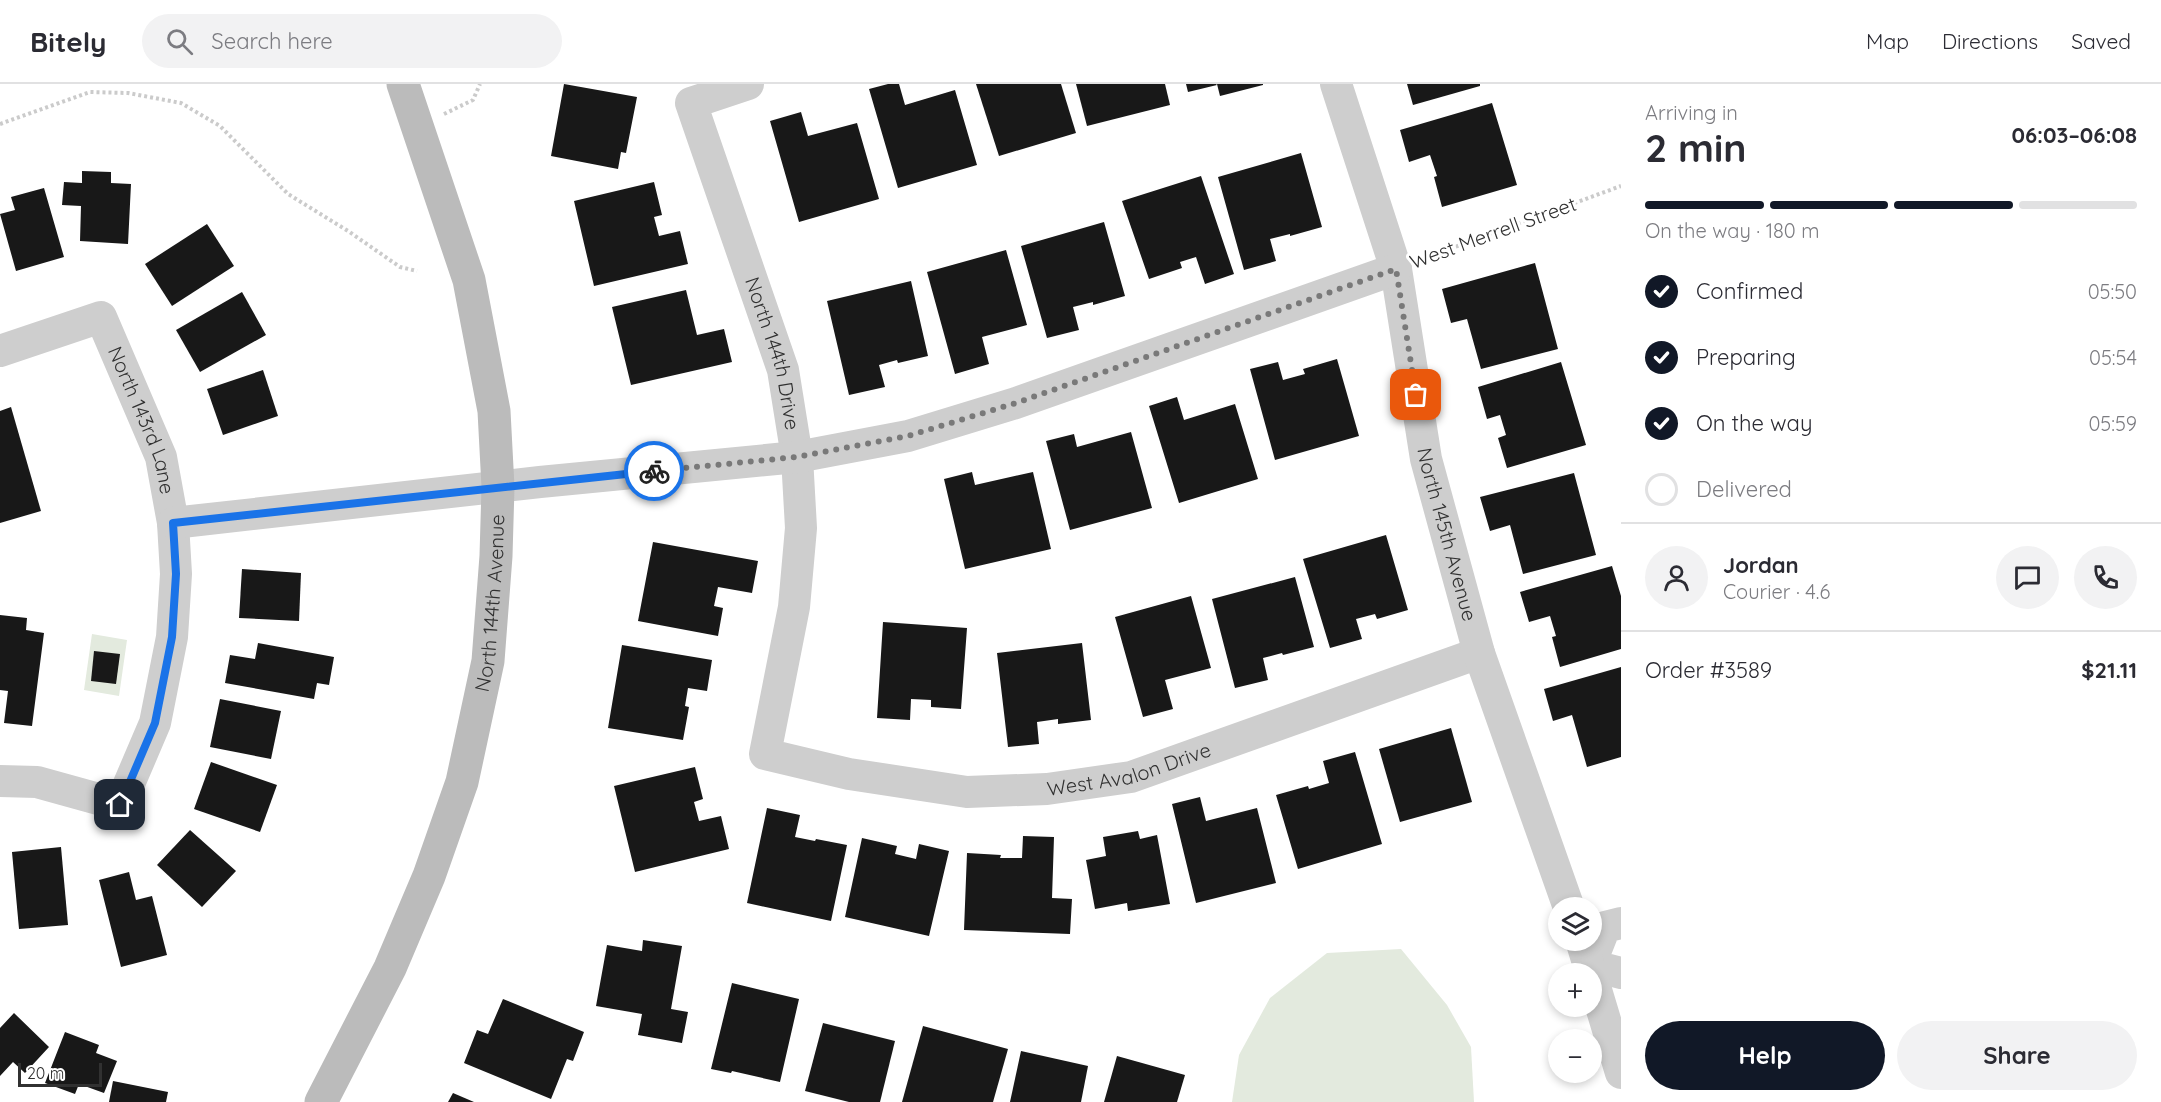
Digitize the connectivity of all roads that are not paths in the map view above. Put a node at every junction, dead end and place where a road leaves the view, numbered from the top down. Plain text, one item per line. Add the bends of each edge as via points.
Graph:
1 (404, 84) edge
2 (748, 84) edge
3 (1336, 84) edge
4 (1396, 269) junction
5 (0, 351) edge
6 (797, 457) junction
7 (498, 487) junction
8 (173, 523) junction
9 (1479, 652) junction
10 (765, 754) joint
11 (0, 780) edge
12 (1565, 897) edge
13 (1621, 923) edge
14 (1586, 953) edge
15 (1621, 973) edge
16 (1621, 1073) edge
17 (321, 1102) edge

1 - 7 main road, North 144th Avenue via 469,280 494,411
2 - 6 street, North 144th Drive via 691,103 783,370
3 - 4 street, North 145th Avenue
4 - 6 street, West Merrell Street via 1016,403 908,436
4 - 9 street, North 145th Avenue via 1426,459
5 - 8 street, North 143rd Lane via 101,317 161,457
6 - 7 street, West Merrell Street
6 - 10 street, North 144th Drive via 801,528 794,607
7 - 8 street, West Merrell Street
7 - 17 main road, North 144th Avenue via 488,661 462,782 429,876 390,968
8 - 11 street, North 143rd Lane via 176,574 172,637 155,723 120,805 38,782
9 - 10 street, West Avalon Drive via 1131,777 1047,789 967,792 849,774
9 - 12 street, North 145th Avenue
13 - 14 street via 1605,927
14 - 15 street
14 - 16 street

